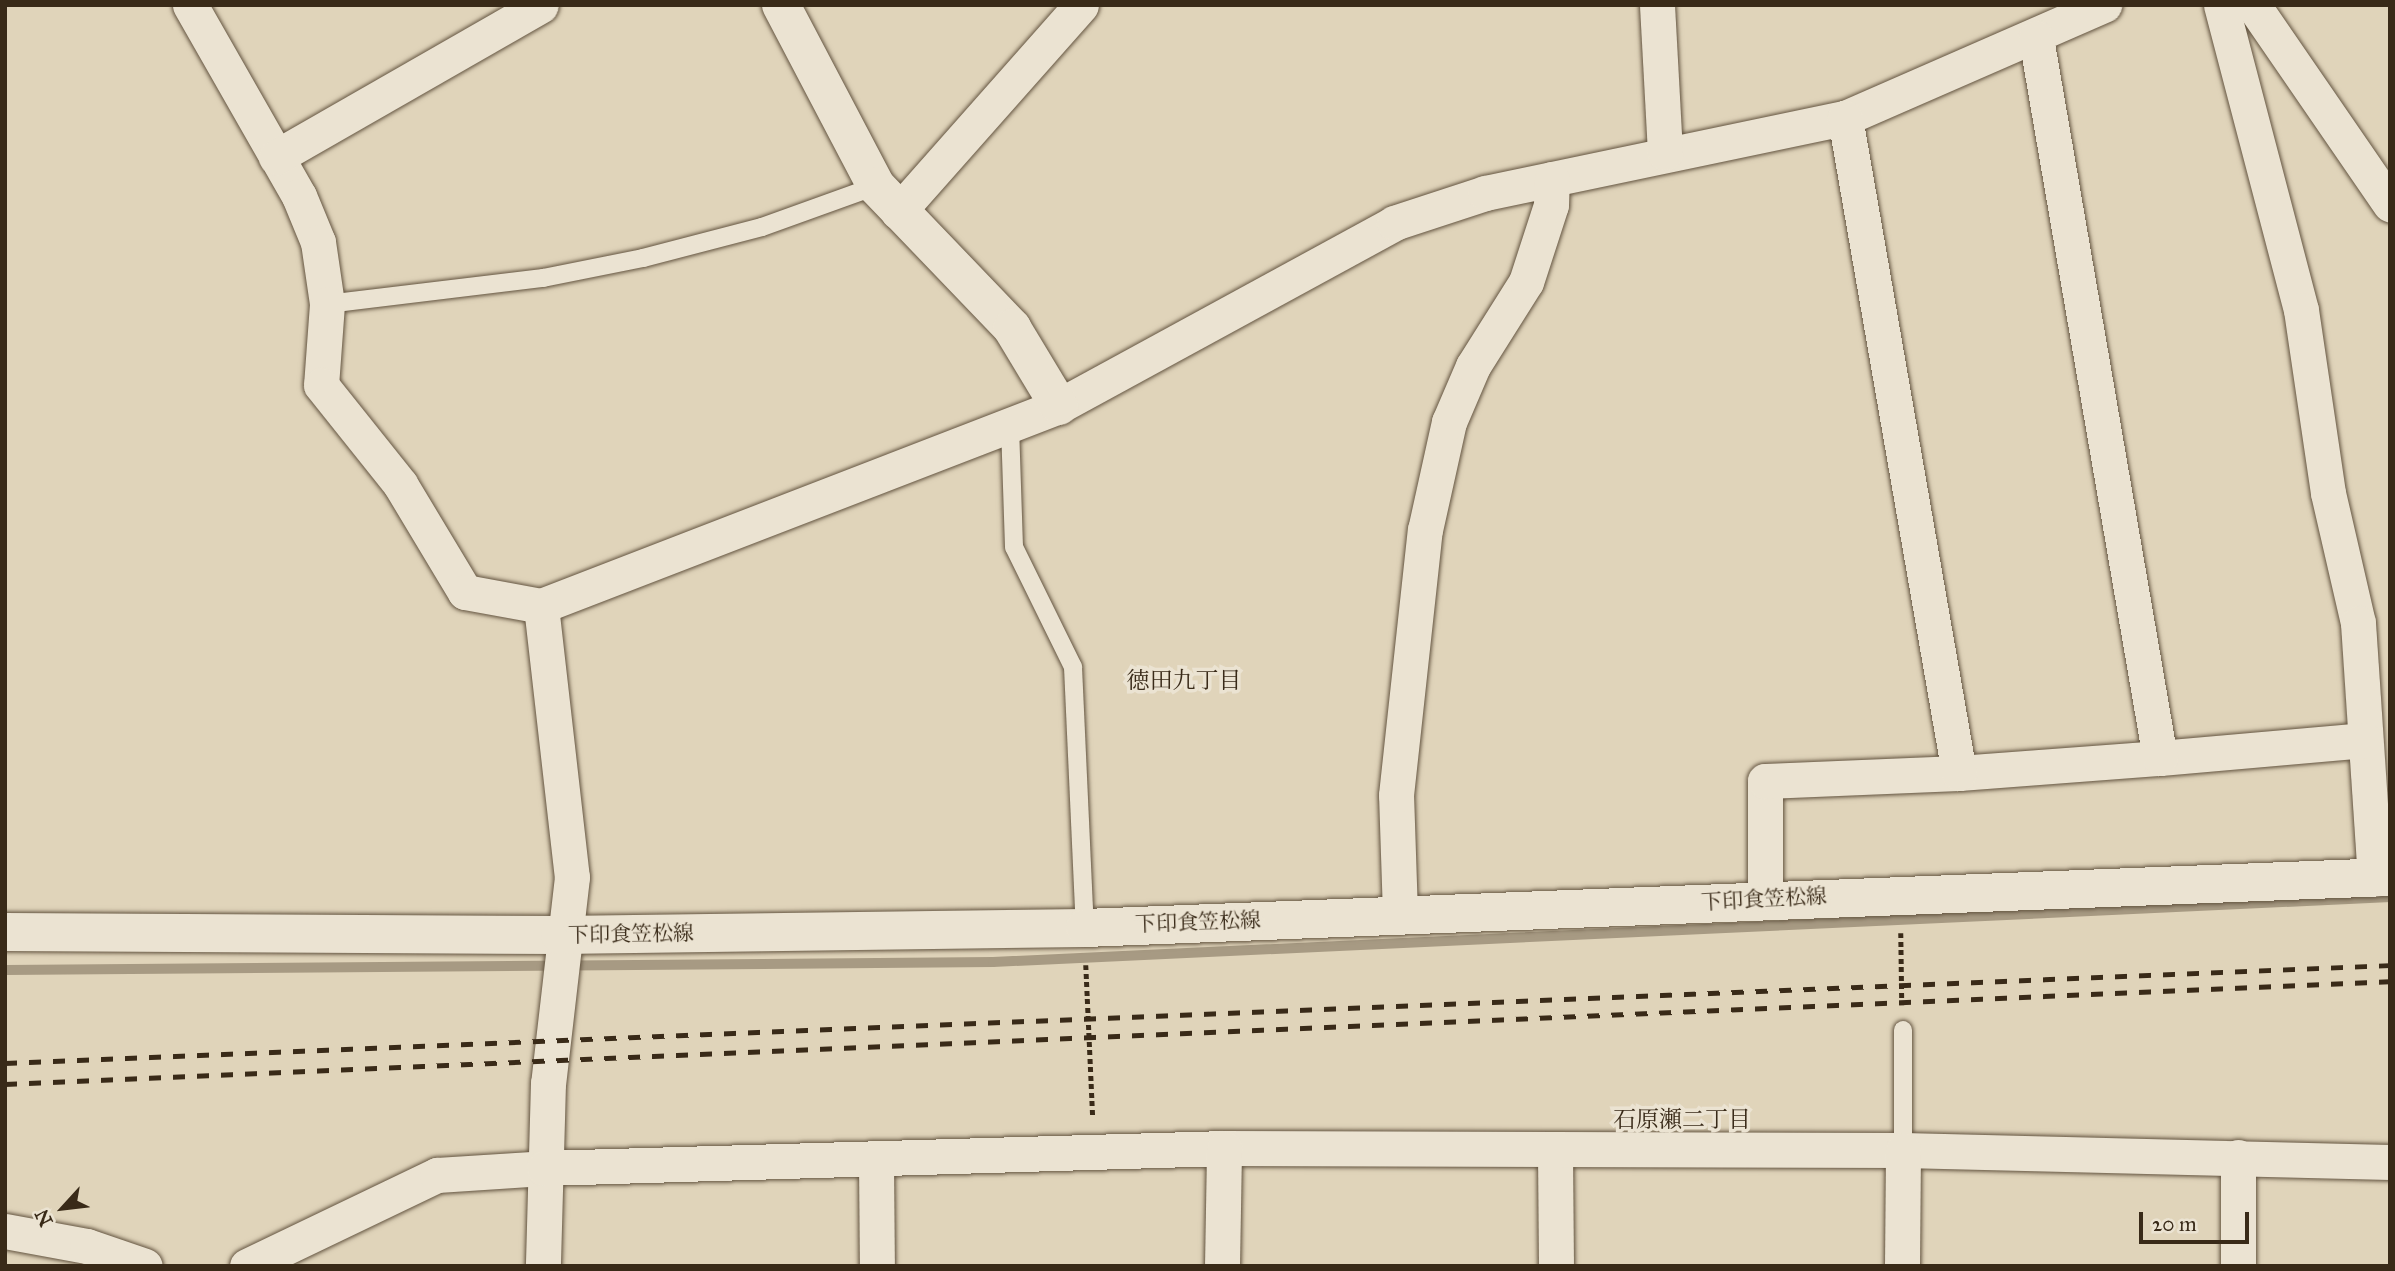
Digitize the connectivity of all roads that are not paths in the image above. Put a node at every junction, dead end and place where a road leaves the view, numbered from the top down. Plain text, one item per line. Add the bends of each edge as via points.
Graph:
1 (190, 5) edge
2 (541, 5) edge
3 (781, 5) edge
4 (1081, 5) edge
5 (1657, 5) edge
6 (2104, 5) edge
7 (2221, 5) edge
8 (2253, 5) edge
9 (2036, 38) junction
10 (1845, 118) junction
11 (1665, 153) junction
12 (276, 157) junction
13 (1552, 178) junction
14 (887, 199) junction
15 (2390, 204) edge
16 (327, 304) junction
17 (1059, 406) junction
18 (1010, 426) junction
19 (541, 606) junction
20 (2365, 740) junction
21 (2160, 758) junction
22 (1959, 773) junction
23 (2382, 877) edge
24 (1765, 900) junction
25 (1400, 914) junction
26 (1085, 928) junction
27 (5, 932) edge
28 (560, 944) junction
29 (1903, 1030) road end
30 (1224, 1148) junction
31 (1903, 1150) junction
32 (1555, 1152) junction
33 (2238, 1157) junction
34 (876, 1161) junction
35 (2390, 1162) edge
36 (544, 1168) junction
37 (5, 1231) edge
38 (145, 1266) edge
39 (247, 1266) edge
40 (543, 1266) edge
41 (877, 1266) edge
42 (1222, 1266) edge
43 (1556, 1266) edge
44 (1902, 1266) edge
45 (2238, 1266) edge

1 - 12 street
2 - 12 street
3 - 14 main road
4 - 14 street
5 - 11 street
6 - 9 street
7 - 20 street via 2301,310 2328,493 2358,623
8 - 15 street
9 - 10 street
9 - 21 street
10 - 11 street
10 - 22 street
11 - 13 street
12 - 16 street via 318,242
13 - 17 street via 1394,223
13 - 25 street via 1551,205 1525,282 1473,366 1449,422 1426,530 1396,795
14 - 16 lane via 542,278
14 - 17 main road via 1012,328
16 - 19 street via 321,385 400,484 465,592
17 - 18 street
18 - 19 street
18 - 26 lane via 1014,547 1073,667
19 - 28 street via 572,877
20 - 21 street
20 - 23 street
21 - 22 street
22 - 24 street via 1765,781
23 - 24 main road, 下印食笠松線
24 - 25 main road, 下印食笠松線
25 - 26 main road, 下印食笠松線
26 - 28 main road, 下印食笠松線
27 - 28 main road, 下印食笠松線
28 - 36 street
29 - 31 lane
30 - 32 street
30 - 34 street
30 - 42 street
31 - 32 street
31 - 33 street
31 - 44 street
32 - 43 street
33 - 35 street
33 - 45 street
34 - 36 street
34 - 41 street
36 - 39 street via 437,1175
36 - 40 street
37 - 38 street via 87,1246

